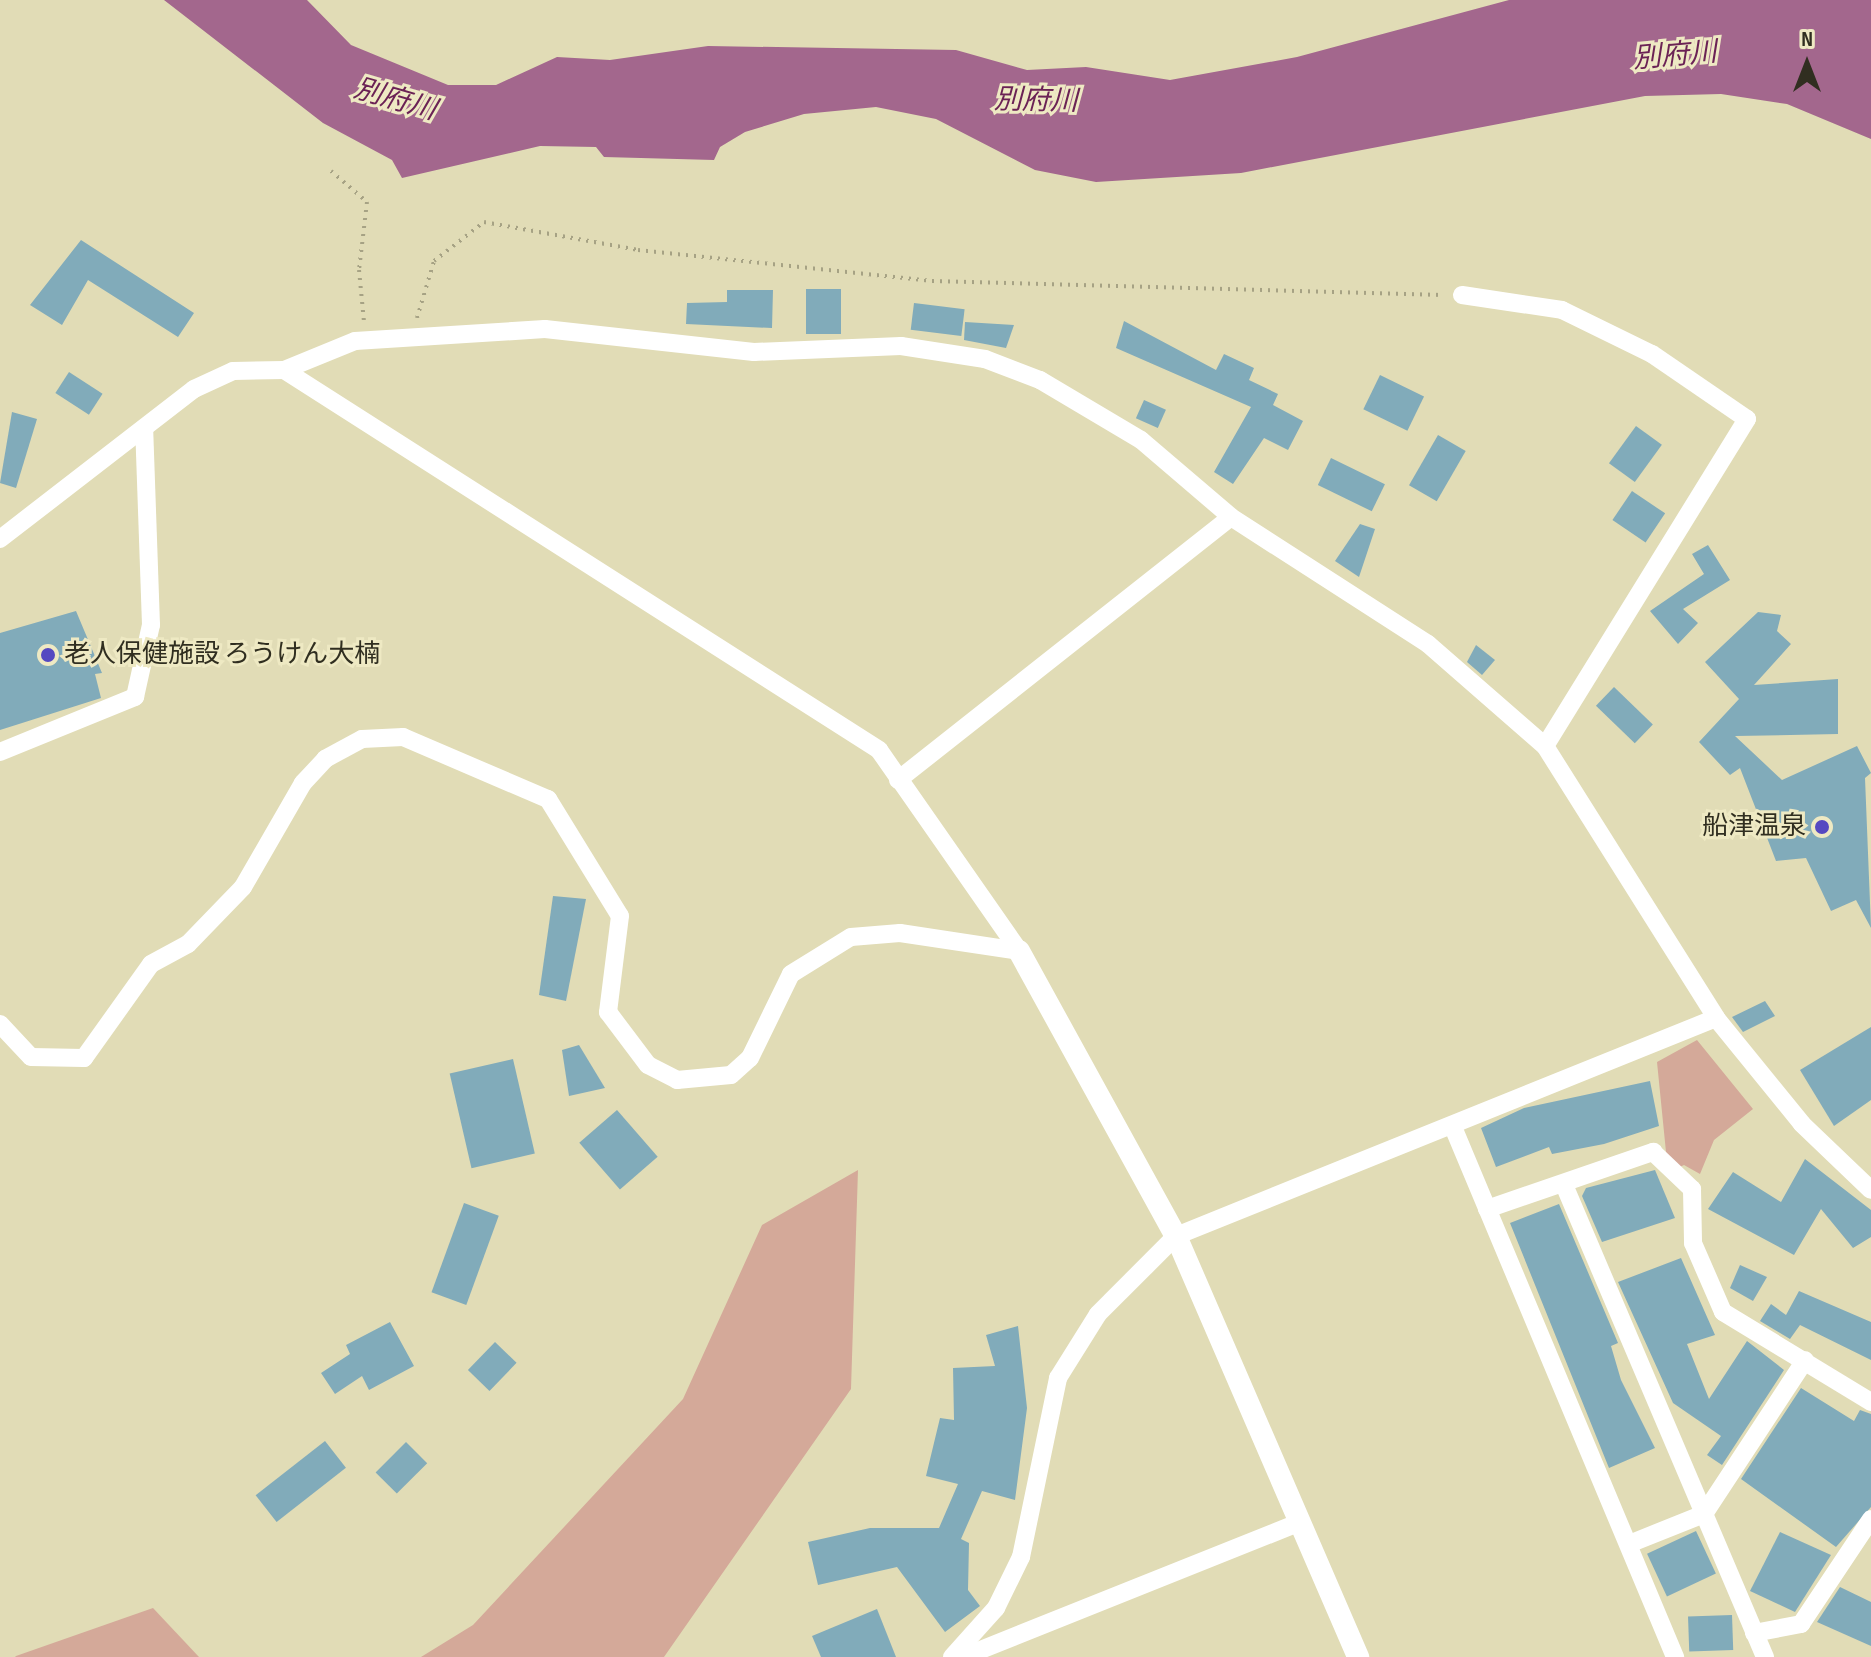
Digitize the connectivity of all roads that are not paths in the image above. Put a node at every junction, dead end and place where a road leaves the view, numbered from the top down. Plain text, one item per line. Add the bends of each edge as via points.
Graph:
1 (1462, 295) road end
2 (284, 370) junction
3 (144, 429) junction
4 (1231, 517) junction
5 (0, 539) edge
6 (1545, 746) junction
7 (0, 752) edge
8 (898, 780) junction
9 (1019, 951) junction
10 (1716, 1018) junction
11 (0, 1024) edge
12 (1453, 1127) junction
13 (1565, 1187) junction
14 (1871, 1190) edge
15 (1487, 1209) junction
16 (1176, 1236) junction
17 (1805, 1360) junction
18 (1871, 1402) edge
19 (1704, 1514) junction
20 (1871, 1519) edge
21 (1300, 1522) junction
22 (1629, 1544) junction
23 (1754, 1633) junction
24 (952, 1657) edge
25 (963, 1657) edge
26 (1358, 1657) edge
27 (1675, 1657) edge
28 (1765, 1657) edge

1 - 6 street via 1562,310 1652,354 1747,419
2 - 3 street via 233,371 194,389
2 - 4 street via 365,340 545,329 754,352 901,346 985,359 1040,380 1141,440
2 - 8 street via 868,742
3 - 5 street
3 - 7 street via 151,625 135,697
4 - 6 street via 1428,644
4 - 8 street
6 - 10 street
8 - 9 street
9 - 11 street via 900,933 851,937 791,974 750,1058 731,1075 677,1080 648,1065 608,1012 620,916 548,799 416,741 362,739 325,759 303,783 243,887 188,944 151,964 84,1058 31,1057
9 - 16 street
10 - 12 street
10 - 14 street via 1802,1124
12 - 15 street
12 - 16 street
13 - 15 street
13 - 17 street via 1653,1152 1692,1189 1693,1243 1723,1312
13 - 19 street
15 - 22 street
16 - 21 street
16 - 24 street via 1098,1314 1058,1378 1021,1557 996,1608
17 - 18 street
17 - 19 street
19 - 22 street
19 - 23 street
20 - 23 street via 1801,1624
21 - 25 street
21 - 26 street
22 - 27 street
23 - 28 street

